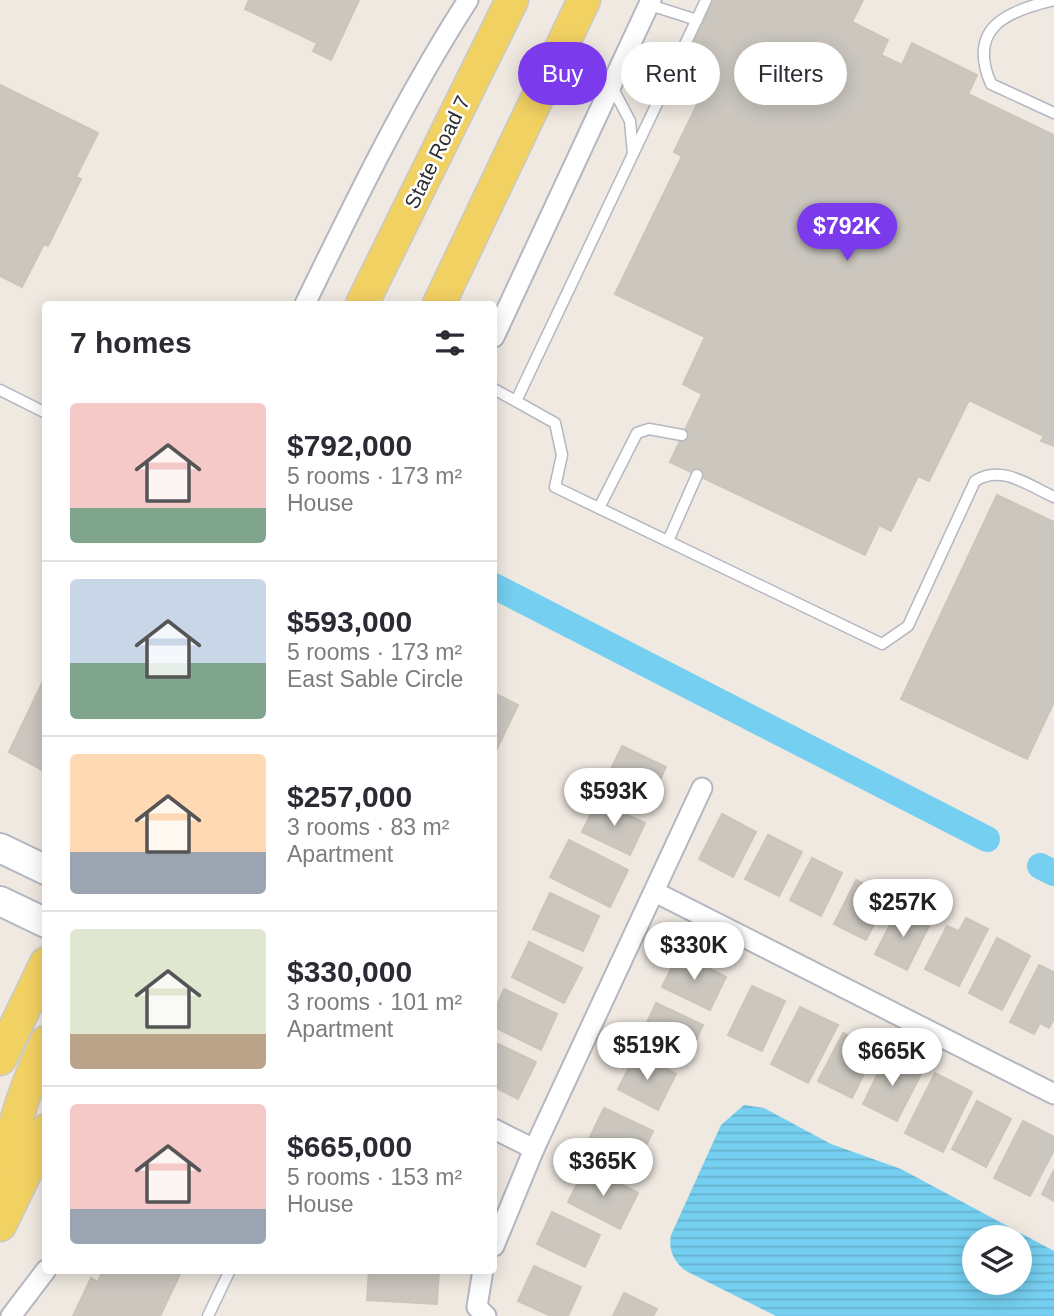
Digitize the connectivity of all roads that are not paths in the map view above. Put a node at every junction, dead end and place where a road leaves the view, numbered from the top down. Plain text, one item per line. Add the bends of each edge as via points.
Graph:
1 (468, 0) edge
2 (512, 0) edge
3 (584, 0) edge
4 (706, 0) edge
5 (1054, 0) edge
6 (651, 3) edge
7 (696, 20) junction
8 (612, 87) junction
9 (1054, 113) edge
10 (633, 155) junction
11 (306, 301) edge
12 (363, 301) edge
13 (440, 301) edge
14 (497, 331) edge
15 (0, 390) edge
16 (497, 390) edge
17 (517, 399) junction
18 (42, 410) edge
19 (682, 435) dead end
20 (697, 475) dead end
21 (1054, 497) edge
22 (599, 508) junction
23 (668, 541) junction
24 (702, 788) dead end
25 (0, 848) edge
26 (42, 862) edge
27 (655, 892) junction
28 (0, 901) edge
29 (42, 921) edge
30 (42, 971) edge
31 (42, 1050) edge
32 (0, 1059) edge
33 (1054, 1094) edge
34 (497, 1130) edge
35 (42, 1138) edge
36 (534, 1149) junction
37 (0, 1200) edge
38 (0, 1225) edge
39 (497, 1239) edge
40 (43, 1274) edge
41 (228, 1274) edge
42 (483, 1274) edge
43 (481, 1312) edge
44 (11, 1316) edge
45 (208, 1316) edge

1 - 11 street via 380,147
2 - 12 main road, State Road 7
3 - 13 main road
4 - 7 lane
5 - 9 lane via 1009,12 984,45 982,62 991,84
6 - 7 lane
6 - 8 street
7 - 10 lane
8 - 10 lane via 630,121
8 - 14 street
10 - 17 lane
15 - 18 lane
16 - 17 lane
17 - 22 lane via 555,423 562,455 555,487
19 - 22 lane via 649,429 637,433
20 - 23 lane
21 - 23 lane via 1003,474 988,473 975,481 908,626 882,644
22 - 23 lane
24 - 27 street
25 - 26 street
27 - 33 street
27 - 36 street
28 - 29 street
30 - 32 main road
31 - 37 main road via 8,1142
34 - 36 street
35 - 38 main road
36 - 39 street
40 - 44 street
41 - 45 lane
42 - 43 street

